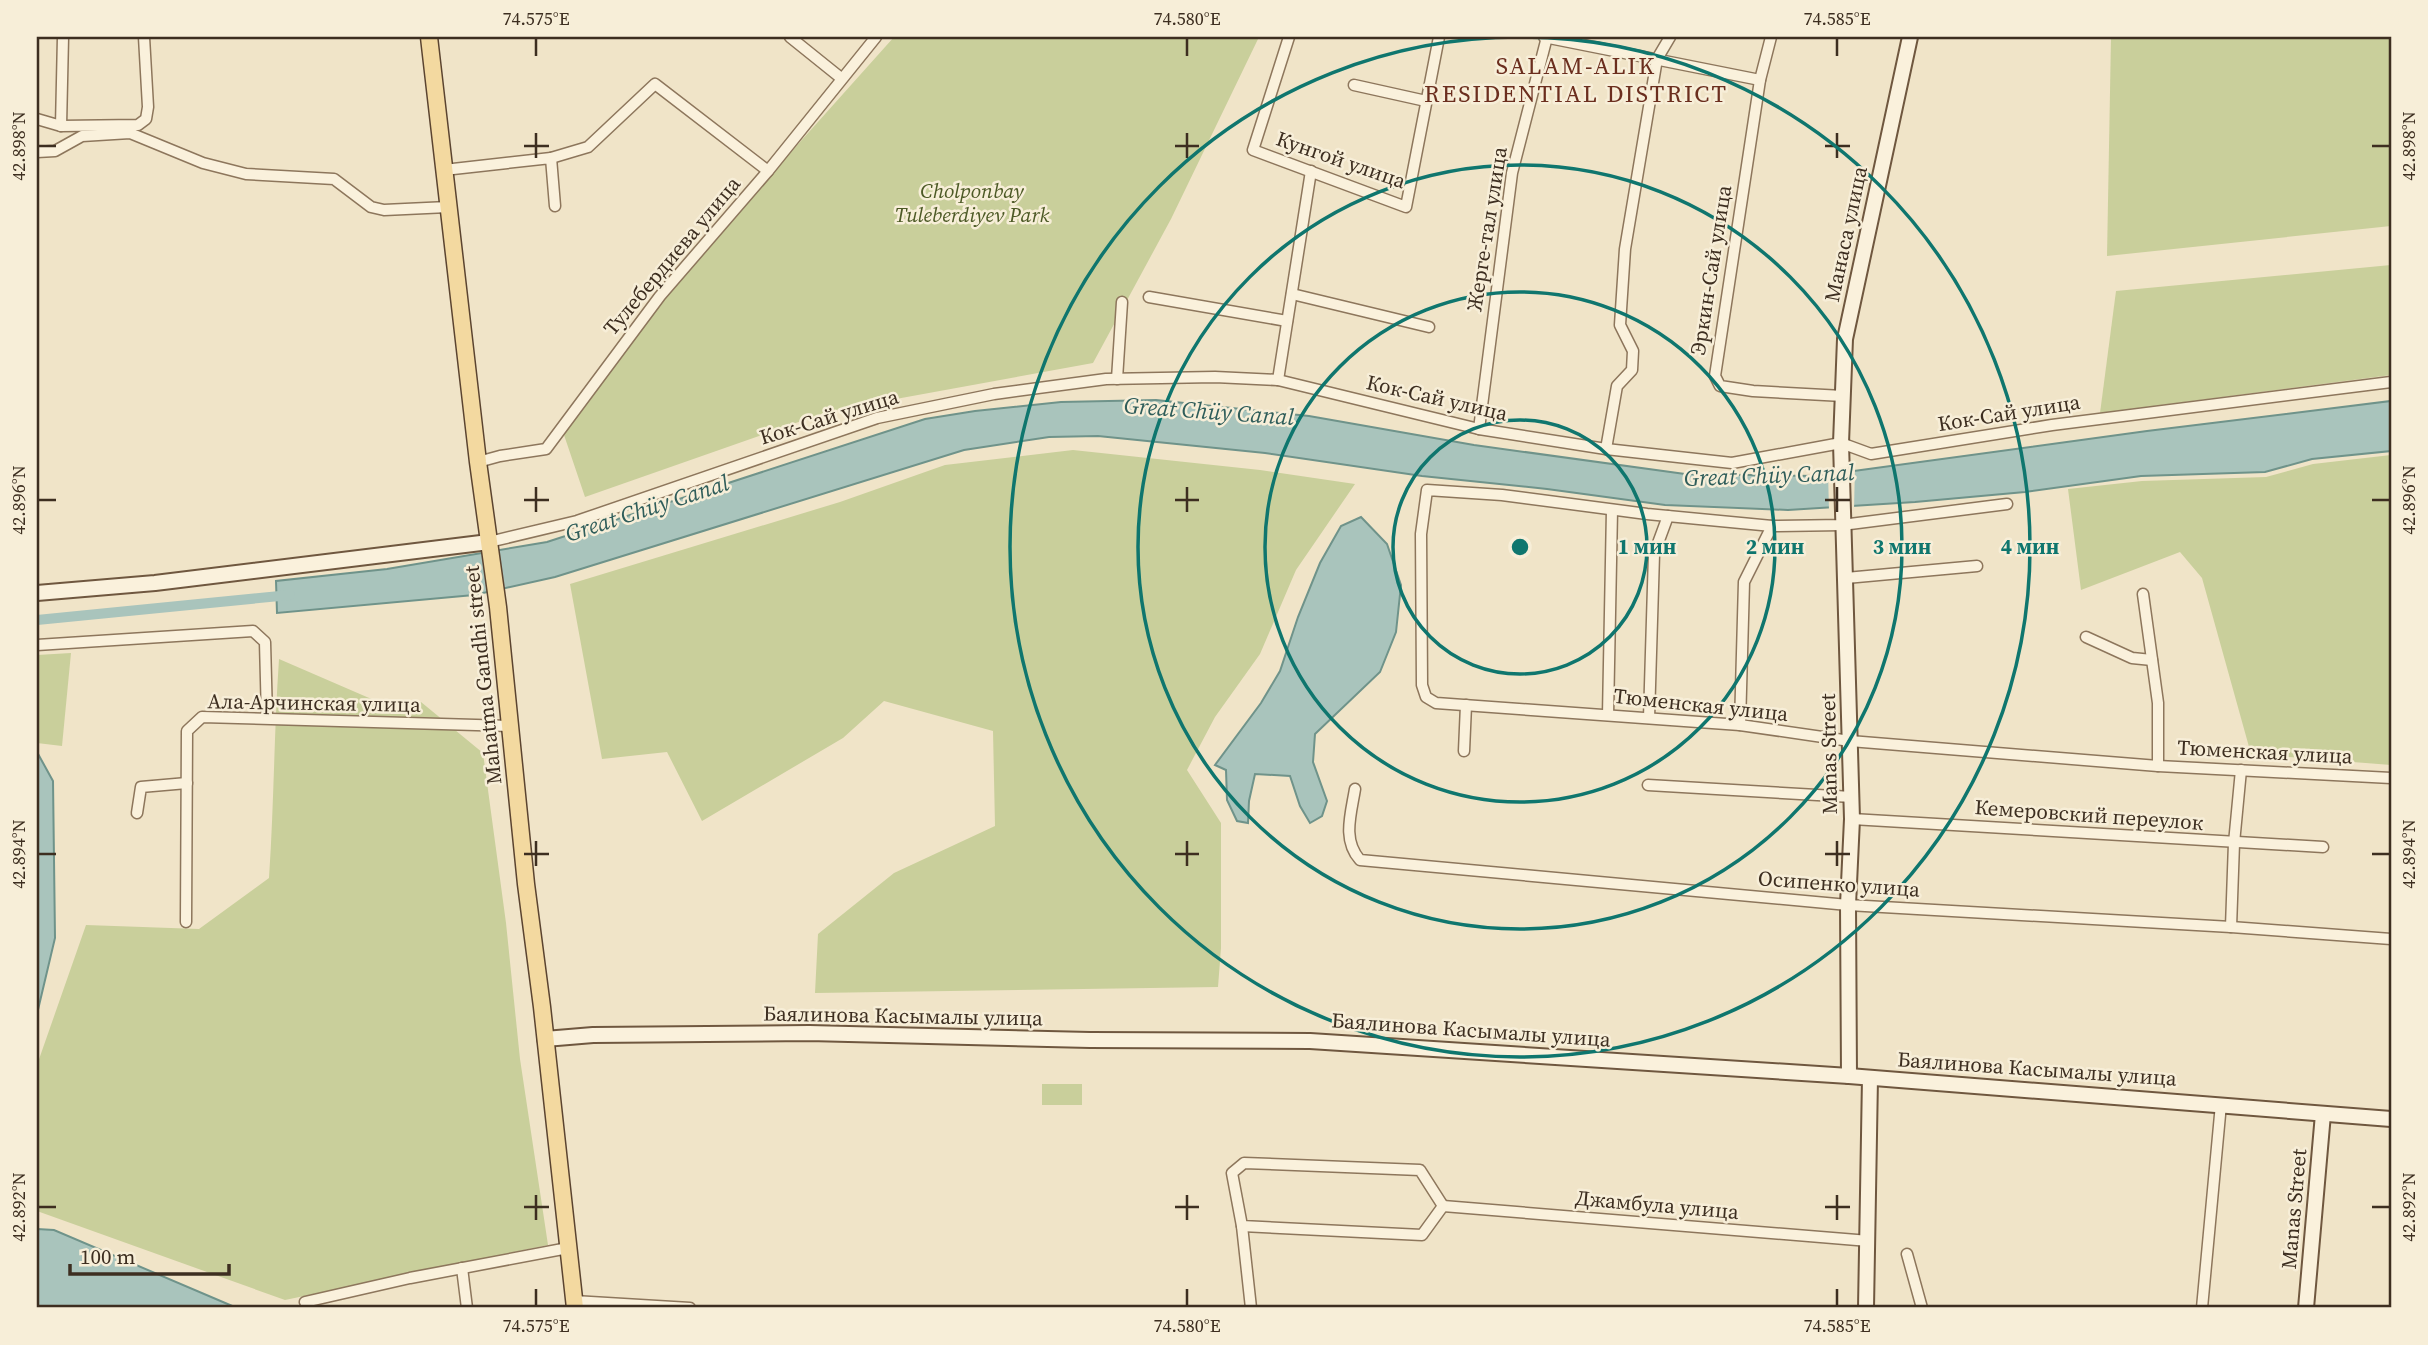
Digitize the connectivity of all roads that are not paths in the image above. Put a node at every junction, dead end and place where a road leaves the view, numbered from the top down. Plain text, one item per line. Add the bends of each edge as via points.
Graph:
1 (63, 37) edge
2 (144, 37) edge
3 (429, 37) edge
4 (790, 37) edge
5 (876, 37) edge
6 (1289, 37) edge
7 (1438, 37) edge
8 (1546, 37) edge
9 (1670, 37) edge
10 (1771, 37) edge
11 (1910, 37) edge
12 (1657, 60) junction
13 (841, 78) junction
14 (1760, 80) junction
15 (1354, 85) dead end
16 (1426, 101) junction
17 (37, 119) edge
18 (61, 126) junction
19 (37, 152) edge
20 (551, 158) junction
21 (444, 170) junction
22 (768, 171) junction
23 (1311, 171) junction
24 (555, 206) dead end
25 (448, 207) junction
26 (1292, 294) junction
27 (1149, 297) dead end
28 (1122, 302) dead end
29 (1287, 321) junction
30 (1429, 327) dead end
31 (1116, 379) junction
32 (1278, 380) junction
33 (2391, 382) edge
34 (1843, 396) junction
35 (1479, 429) junction
36 (1841, 443) junction
37 (1606, 449) junction
38 (1841, 460) joint
39 (478, 461) junction
40 (2007, 504) dead end
41 (1612, 510) junction
42 (1668, 516) junction
43 (1842, 521) junction
44 (1772, 526) junction
45 (489, 542) junction
46 (1978, 566) dead end
47 (1846, 578) junction
48 (37, 593) edge
49 (2143, 594) dead end
50 (2086, 636) dead end
51 (37, 645) edge
52 (2152, 660) junction
53 (1466, 705) junction
54 (1608, 715) junction
55 (1648, 718) junction
56 (267, 719) junction
57 (1740, 725) junction
58 (511, 726) junction
59 (1850, 741) junction
60 (1464, 751) dead end
61 (2158, 766) junction
62 (2241, 770) junction
63 (2391, 778) edge
64 (187, 783) junction
65 (1648, 785) dead end
66 (1355, 789) dead end
67 (1852, 797) junction
68 (137, 813) dead end
69 (1852, 819) junction
70 (2234, 843) junction
71 (2323, 848) dead end
72 (1848, 905) junction
73 (186, 922) dead end
74 (2231, 927) junction
75 (2391, 939) edge
76 (545, 1039) junction
77 (1849, 1076) junction
78 (1870, 1078) junction
79 (2221, 1104) junction
80 (2323, 1114) junction
81 (2391, 1119) edge
82 (1443, 1206) junction
83 (1242, 1226) junction
84 (1869, 1241) junction
85 (568, 1248) junction
86 (1908, 1254) dead end
87 (462, 1268) junction
88 (305, 1302) dead end
89 (575, 1305) edge
90 (467, 1308) edge
91 (690, 1308) edge
92 (1251, 1308) edge
93 (1866, 1308) edge
94 (1922, 1308) edge
95 (2202, 1308) edge
96 (2306, 1308) edge

1 - 18 street
2 - 18 street via 146,119 138,125
3 - 21 main road, Mahatma Gandhi street
4 - 13 street
5 - 13 street, Тулебердиева улица
6 - 23 street, Кунгой улица via 1253,150
7 - 16 street, Кунгой улица
8 - 12 street
8 - 35 street, Жерге-тал улица via 1512,173
9 - 12 street
10 - 14 street, Эркин-Сай улица
11 - 34 street, Манаса улица via 1845,339
12 - 14 street
12 - 37 street via 1625,249 1620,325 1633,351 1632,370 1616,387
13 - 22 street, Тулебердиева улица
14 - 34 street, Эркин-Сай улица via 1714,376 1720,386
15 - 16 street
16 - 23 street, Кунгой улица via 1406,207
17 - 18 street
19 - 25 street via 55,151 82,136 130,133 203,163 246,174 334,178 371,207
20 - 21 street
20 - 22 street via 588,147 655,84
20 - 24 street
21 - 25 main road, Mahatma Gandhi street
22 - 39 street, Тулебердиева улица via 660,296 546,449
23 - 26 street
25 - 39 main road, Mahatma Gandhi street
26 - 29 street
26 - 30 street
27 - 29 street
28 - 31 street
29 - 32 street
31 - 32 street, Кок-Сай улица
31 - 45 street, Кок-Сай улица via 994,394 877,418 577,521
32 - 35 street, Кок-Сай улица
33 - 36 street, Кок-Сай улица via 2052,425 1871,454
34 - 36 street, Манаса улица
35 - 37 street, Кок-Сай улица
36 - 37 street, Кок-Сай улица via 1732,463
36 - 38 street, Манаса улица
38 - 43 street, Manas Street
39 - 45 main road, Mahatma Gandhi street
40 - 43 street
41 - 42 street
41 - 53 street, Тюменская улица via 1427,490 1421,534 1422,685 1426,696 1436,703
41 - 54 street
42 - 44 street
42 - 55 street via 1654,554
43 - 44 street
43 - 47 street, Manas Street
44 - 57 street via 1744,582
45 - 48 street
45 - 58 main road, Mahatma Gandhi street
46 - 47 street
47 - 59 street, Manas Street
49 - 52 street
50 - 52 street via 2132,659
51 - 56 street via 253,631 265,642
52 - 61 street via 2158,703
53 - 54 street, Тюменская улица
53 - 60 street
54 - 55 street, Тюменская улица
55 - 57 street, Тюменская улица
56 - 58 street, Ала-Арчинская улица
56 - 64 street, Ала-Арчинская улица via 202,717 187,731
57 - 59 street, Тюменская улица
58 - 76 main road, Mahatma Gandhi street
59 - 61 street, Тюменская улица
59 - 67 street, Manas Street
61 - 62 street, Тюменская улица
62 - 63 street, Тюменская улица
62 - 70 street
64 - 68 street via 141,787
64 - 73 street, Ала-Арчинская улица
65 - 67 street
66 - 72 street, Осипенко улица via 1348,839 1360,860
67 - 69 street, Manas Street
69 - 70 street, Кемеровский переулок
69 - 72 street, Manas Street
70 - 71 street, Кемеровский переулок
70 - 74 street
72 - 74 street, Осипенко улица
72 - 77 street, Manas Street
74 - 75 street, Осипенко улица
76 - 77 street, Баялинова Касымалы улица via 808,1033 1310,1041
76 - 85 main road, Mahatma Gandhi street
77 - 78 street, Баялинова Касымалы улица
78 - 79 street, Баялинова Касымалы улица
78 - 84 street
79 - 80 street, Баялинова Касымалы улица
79 - 95 street
80 - 81 street, Баялинова Касымалы улица
80 - 96 street, Manas Street
82 - 83 street via 1422,1235
82 - 83 street via 1420,1170 1244,1163 1232,1174
82 - 84 street, Джамбула улица
83 - 92 street
84 - 93 street
85 - 87 street
85 - 89 main road, Mahatma Gandhi street
86 - 94 street
87 - 88 street
87 - 90 street
89 - 91 street

